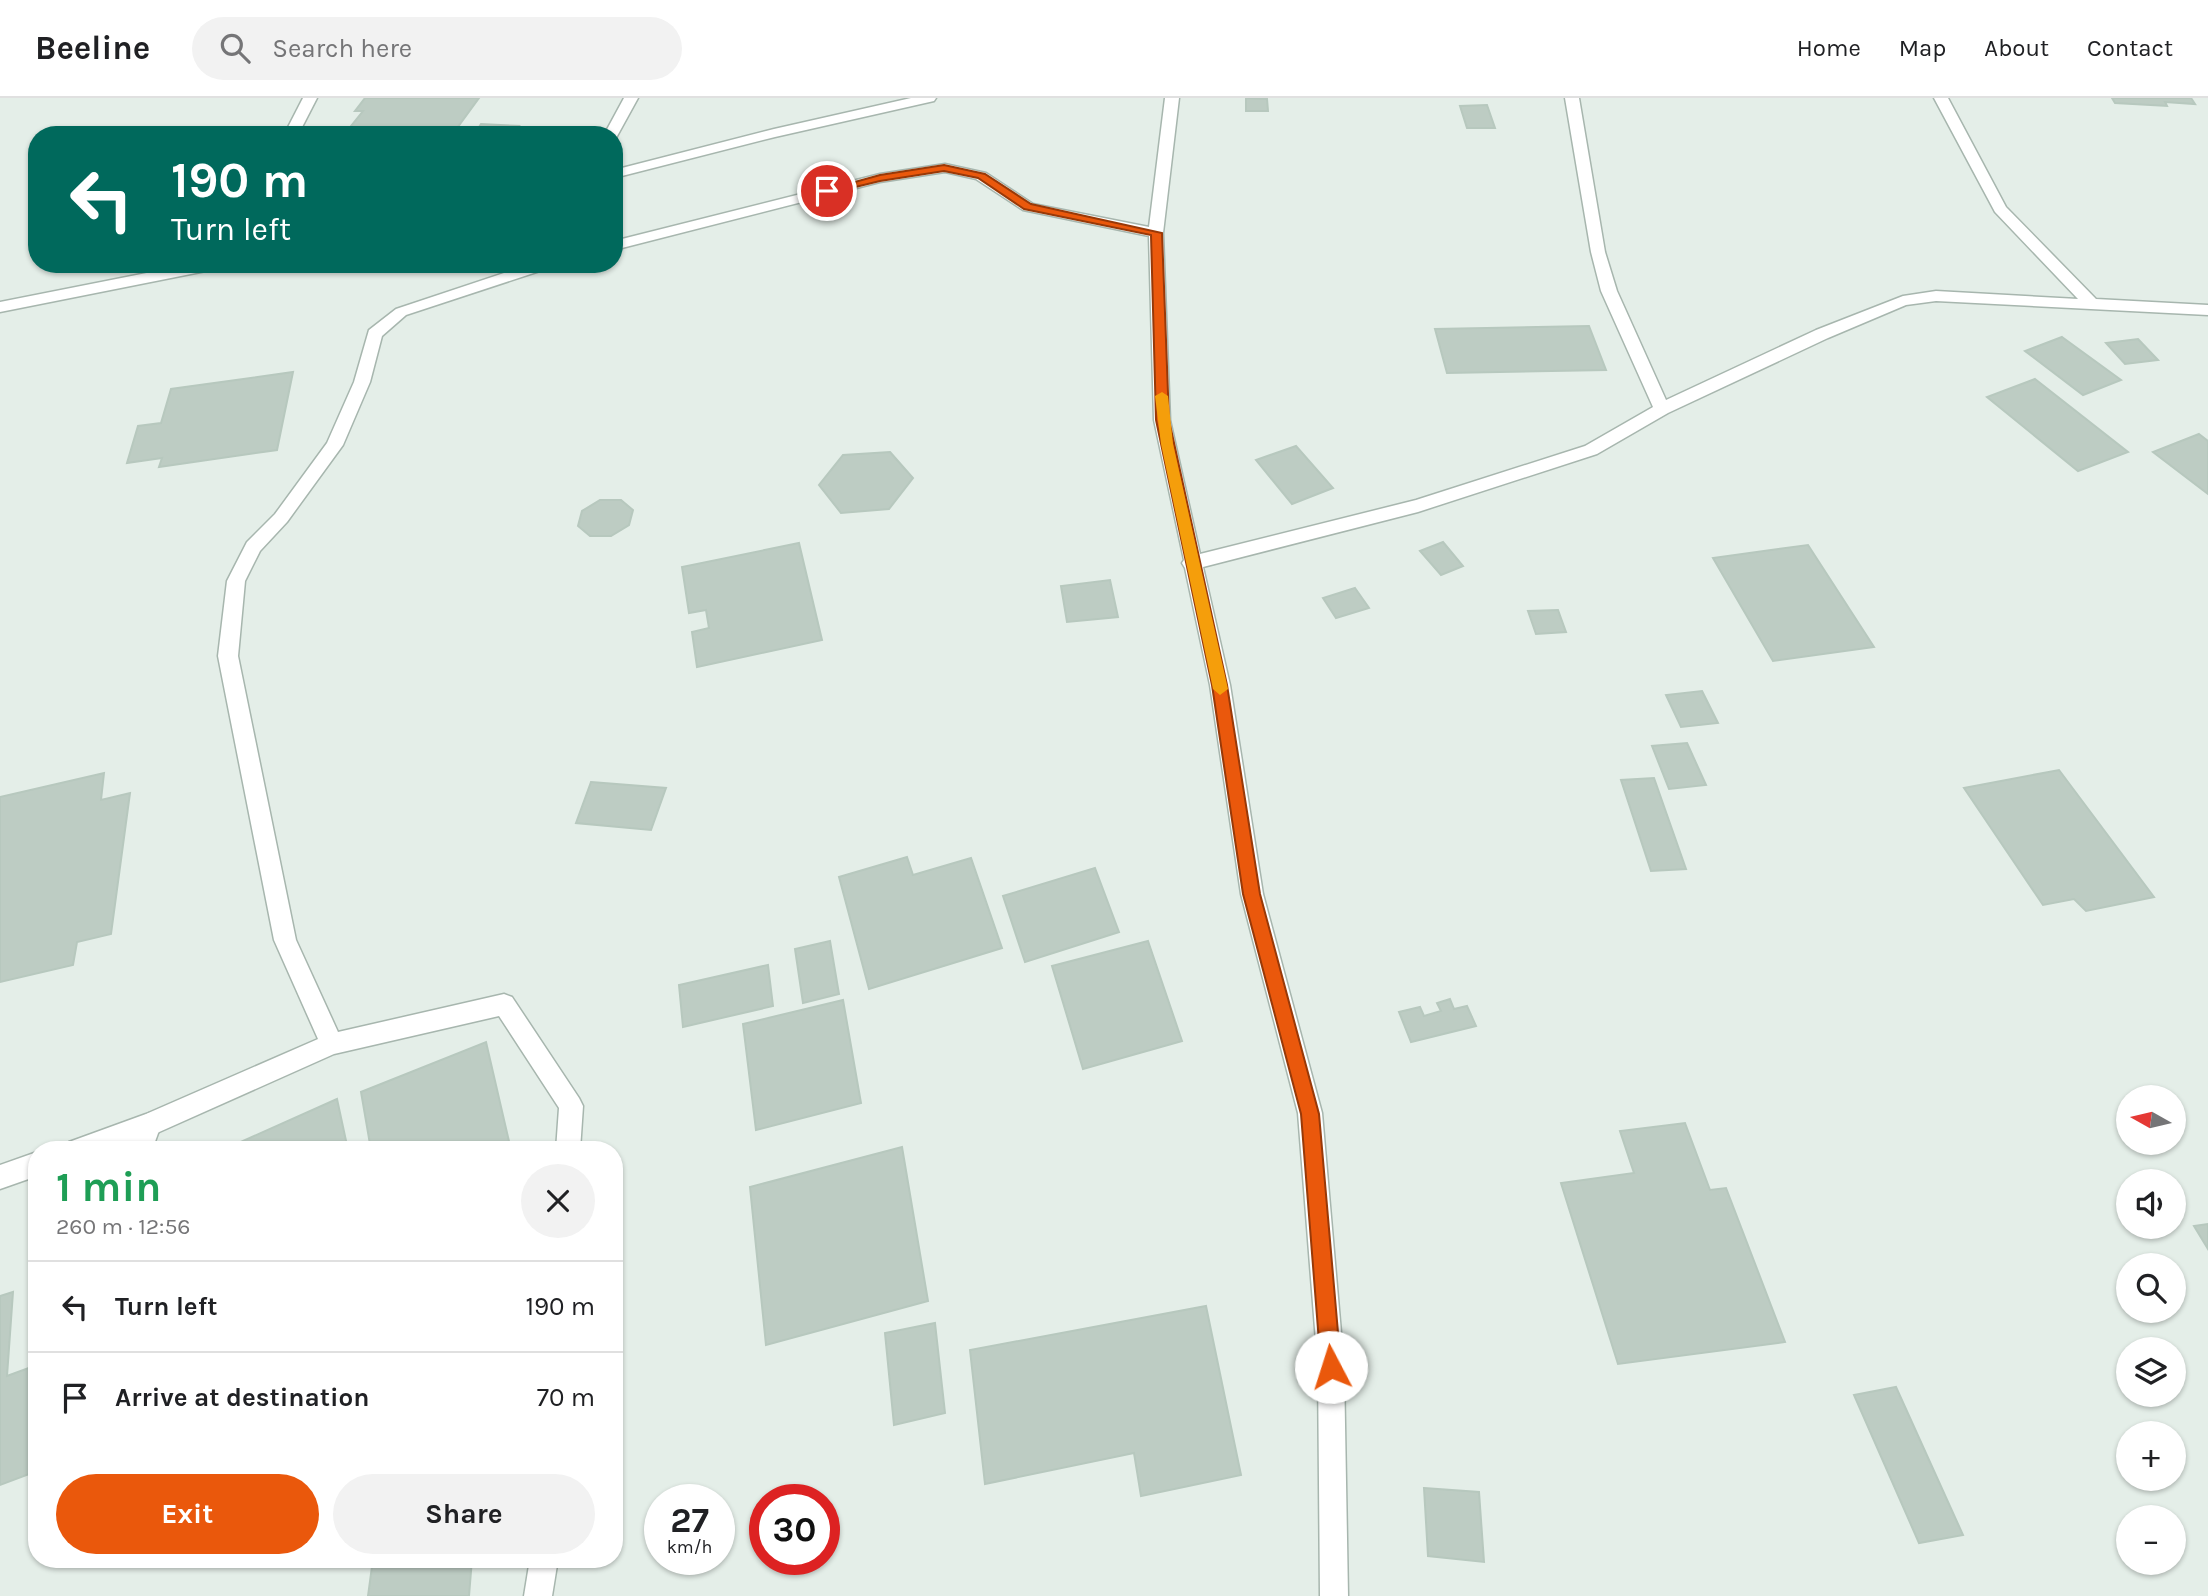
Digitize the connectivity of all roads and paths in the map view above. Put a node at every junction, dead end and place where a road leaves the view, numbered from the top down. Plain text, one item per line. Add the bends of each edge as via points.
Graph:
1 (310, 98) edge
2 (631, 98) edge
3 (929, 98) edge
4 (1172, 98) edge
5 (1572, 98) edge
6 (1941, 98) edge
7 (295, 126) edge
8 (616, 126) edge
9 (623, 171) edge
10 (1156, 233) junction
11 (623, 244) edge
12 (171, 273) edge
13 (520, 273) edge
14 (2093, 305) junction
15 (0, 307) edge
16 (2208, 310) edge
17 (1662, 409) junction
18 (1191, 563) junction
19 (332, 1044) junction
20 (149, 1125) junction
21 (104, 1141) edge
22 (143, 1141) edge
23 (569, 1141) edge
24 (28, 1167) edge
25 (0, 1177) edge
26 (543, 1568) edge
27 (538, 1596) edge
28 (1334, 1596) edge

1 - 7 street
2 - 8 street
3 - 9 street
4 - 10 street
5 - 17 street via 1609,291
6 - 14 street via 2000,209
10 - 11 street via 1028,207 981,176 944,168 880,178
10 - 18 street via 1162,420
12 - 15 street
13 - 19 street via 401,312 375,334 362,382 335,445 253,547 236,580 228,656 285,940
14 - 16 street
14 - 17 street via 1936,296 1903,301
17 - 18 street via 1591,450 1418,506
18 - 28 street via 1220,685 1252,894 1310,1114 1331,1367
19 - 20 street
19 - 23 street via 504,1004 571,1106
20 - 21 street
20 - 22 street
24 - 25 street
26 - 27 street

